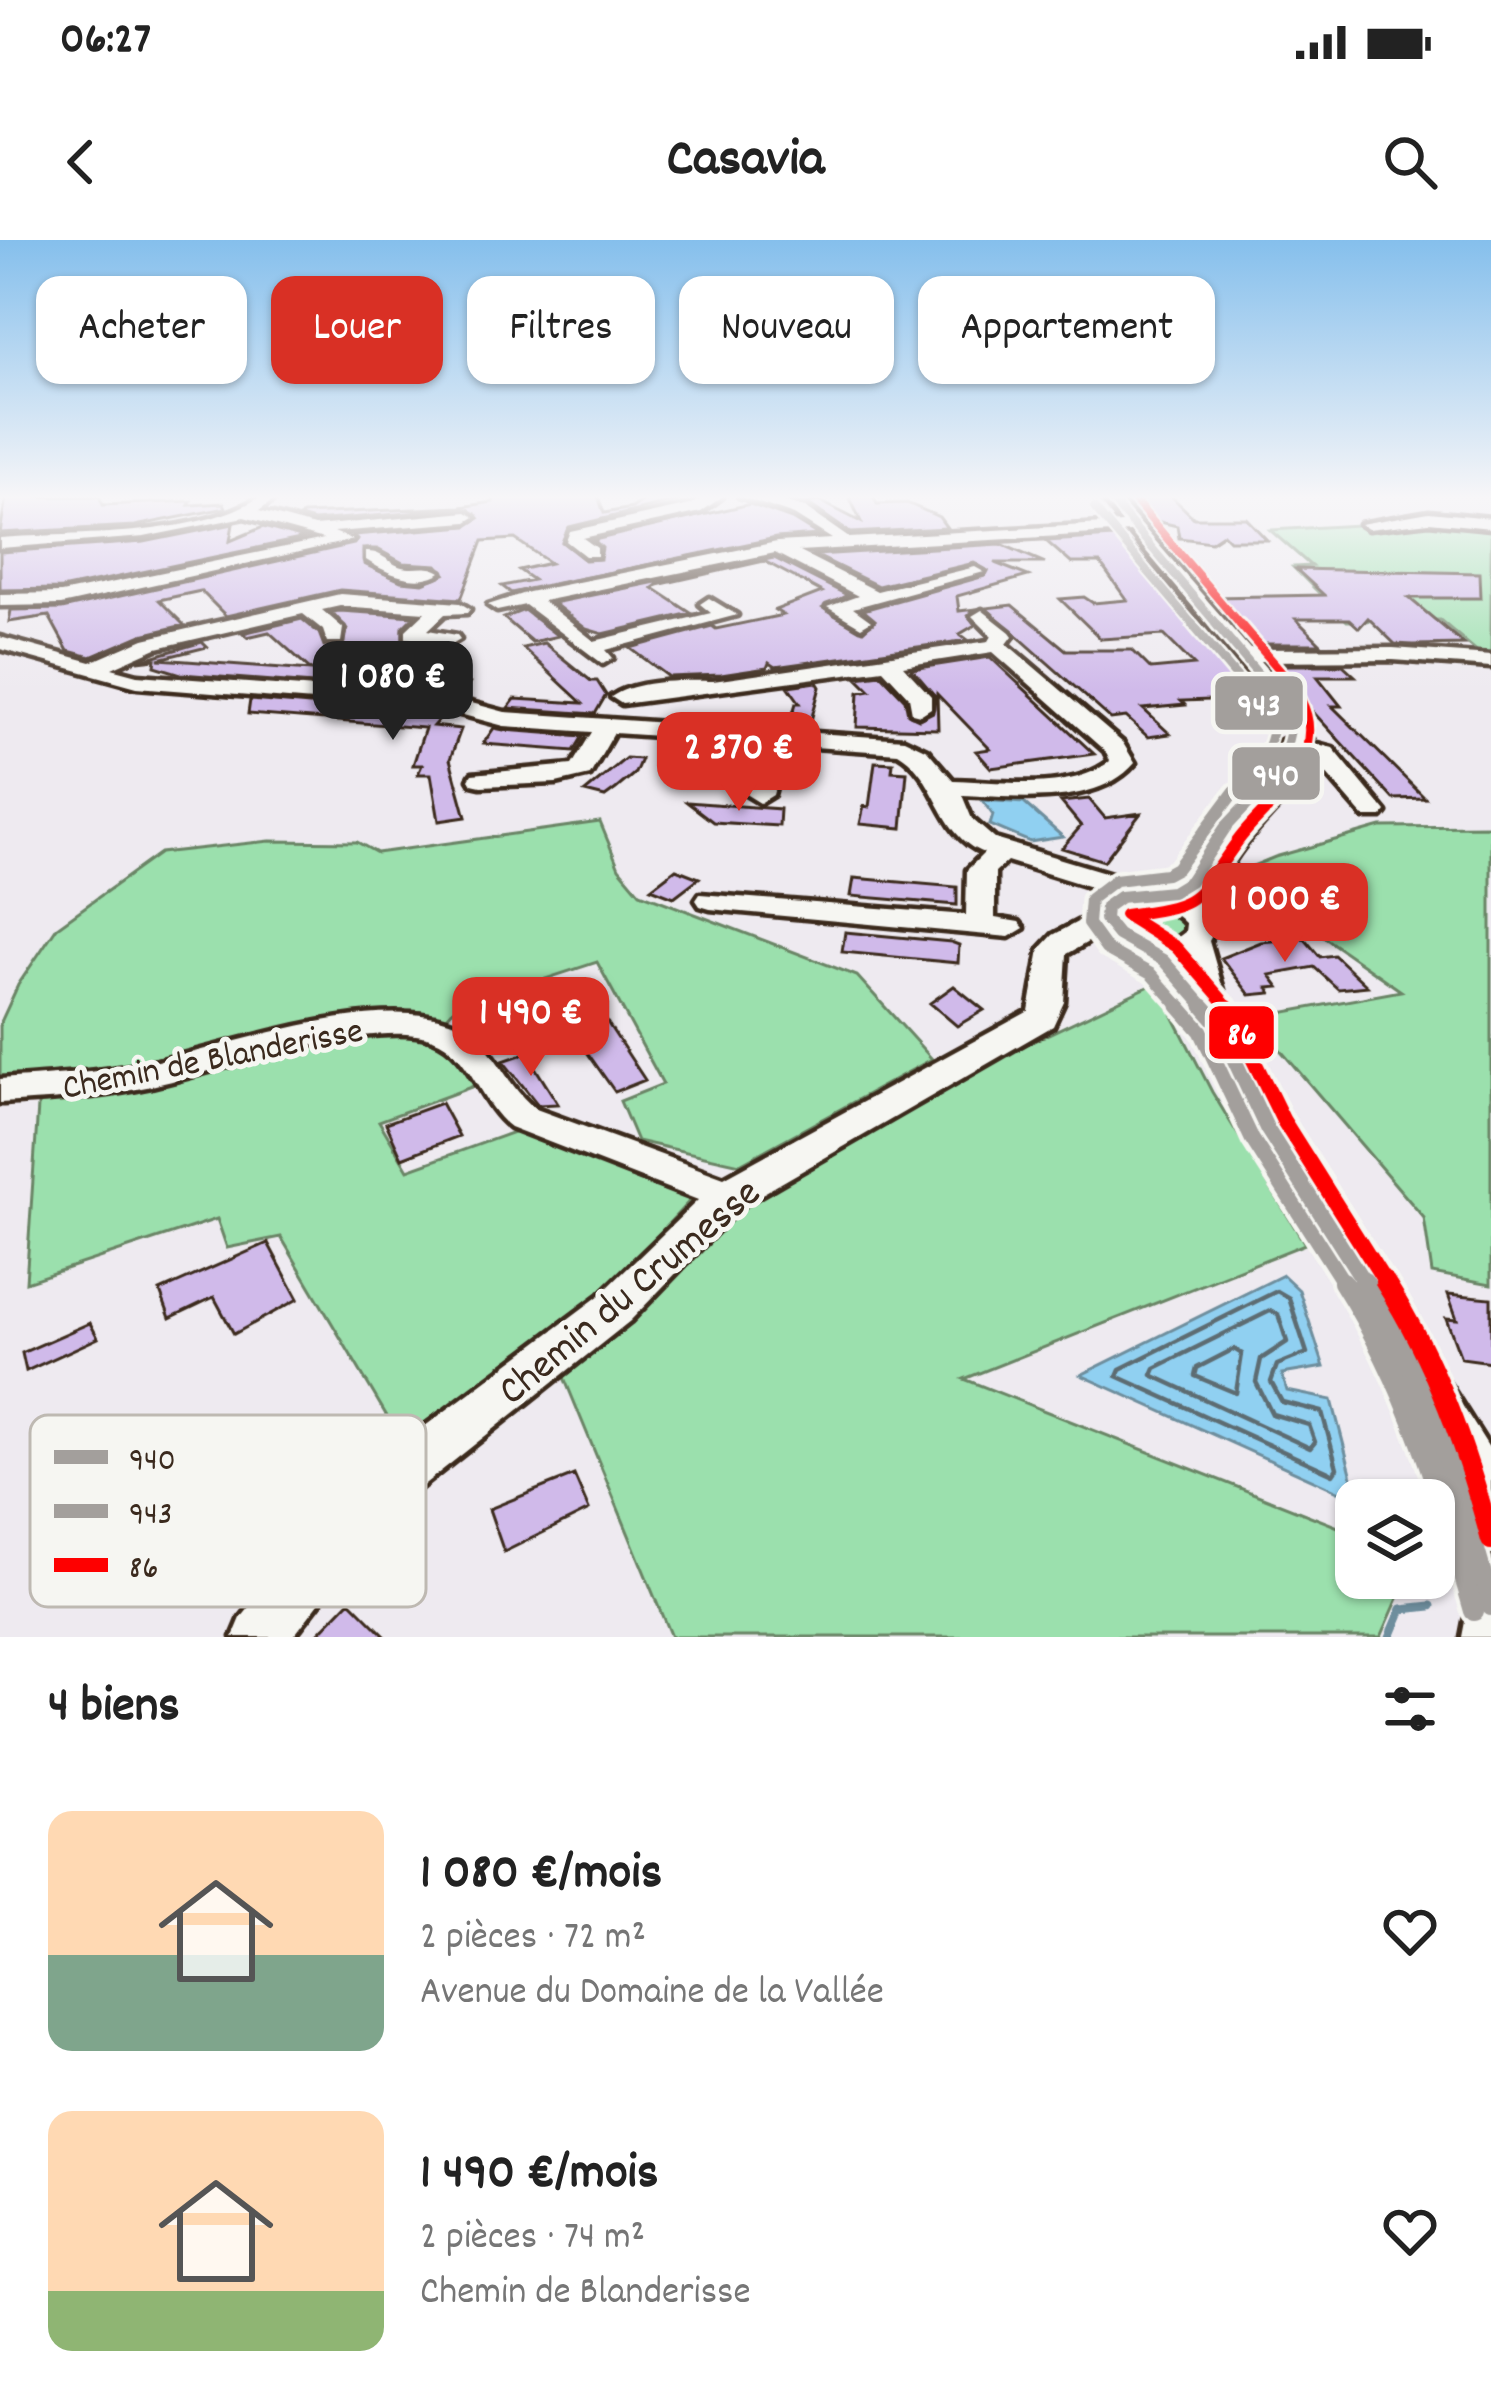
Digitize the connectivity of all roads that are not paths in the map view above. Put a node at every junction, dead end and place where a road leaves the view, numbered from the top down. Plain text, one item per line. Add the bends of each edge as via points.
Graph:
1 (242, 561) edge
2 (379, 561) edge
3 (708, 561) edge
4 (805, 561) edge
5 (1163, 561) edge
6 (975, 572) dead end
7 (875, 597) junction
8 (528, 598) junction
9 (0, 600) edge
10 (497, 604) dead end
11 (709, 604) dead end
12 (417, 605) junction
13 (306, 607) junction
14 (982, 616) dead end
15 (334, 638) dead end
16 (450, 639) dead end
17 (0, 643) edge
18 (995, 646) junction
19 (1244, 655) junction
20 (1460, 658) junction
21 (889, 659) junction
22 (1491, 661) edge
23 (89, 670) junction
24 (1491, 684) edge
25 (713, 688) junction
26 (622, 697) dead end
27 (920, 708) dead end
28 (607, 726) junction
29 (693, 730) junction
30 (1295, 735) junction
31 (777, 736) junction
32 (481, 778) dead end
33 (946, 787) junction
34 (760, 795) dead end
35 (1373, 812) dead end
36 (1001, 852) junction
37 (1050, 865) junction
38 (1148, 894) junction
39 (710, 900) dead end
40 (1105, 911) junction
41 (1196, 932) junction
42 (1064, 942) junction
43 (1138, 944) junction
44 (1216, 1021) junction
45 (0, 1091) edge
46 (727, 1195) junction
47 (1411, 1360) junction
48 (426, 1454) edge
49 (1491, 1495) edge
50 (1491, 1606) edge
51 (284, 1607) edge
52 (1491, 1616) edge
53 (260, 1637) edge
54 (1489, 1637) edge

1 - 9 street via 49,601
2 - 12 street via 394,572 434,569
3 - 8 street
4 - 7 street
5 - 19 street
6 - 7 street
7 - 21 street via 836,607
8 - 10 street
8 - 11 street via 598,654 727,615
12 - 13 street via 346,599
12 - 16 street via 450,608 413,634
13 - 15 street
13 - 23 street via 152,643
14 - 18 street via 1003,634
17 - 23 street
18 - 21 street
18 - 33 street via 1115,748 1123,764 1077,784
19 - 20 street
19 - 30 street
20 - 22 street
20 - 24 street
21 - 25 street
21 - 27 street via 920,695
23 - 28 street
25 - 26 street
25 - 29 street
28 - 29 street
28 - 32 street via 581,770
29 - 31 street
30 - 35 street via 1325,753
30 - 38 street via 1274,775 1225,827 1190,881
30 - 41 street via 1290,775 1229,847 1202,899
31 - 33 street via 904,746
31 - 34 street
33 - 36 street via 966,829
36 - 37 street
36 - 39 street via 981,870 994,926
37 - 38 street
37 - 40 street via 1085,882
38 - 40 street via 1120,897
38 - 41 street via 1180,904
40 - 42 street
40 - 43 street via 1109,927
41 - 43 street via 1173,948
41 - 44 street
42 - 43 street
42 - 46 street, Chemin du Crumesse via 1051,961 1049,1003 1032,1024
43 - 44 street
44 - 47 street via 1267,1129
45 - 46 street, Chemin de Blanderisse via 119,1080 370,1026 424,1024 471,1046 514,1113
46 - 48 street, Chemin du Crumesse via 615,1308
47 - 49 street
47 - 50 street via 1457,1482
51 - 53 street, Chemin du Crumesse
52 - 54 street

